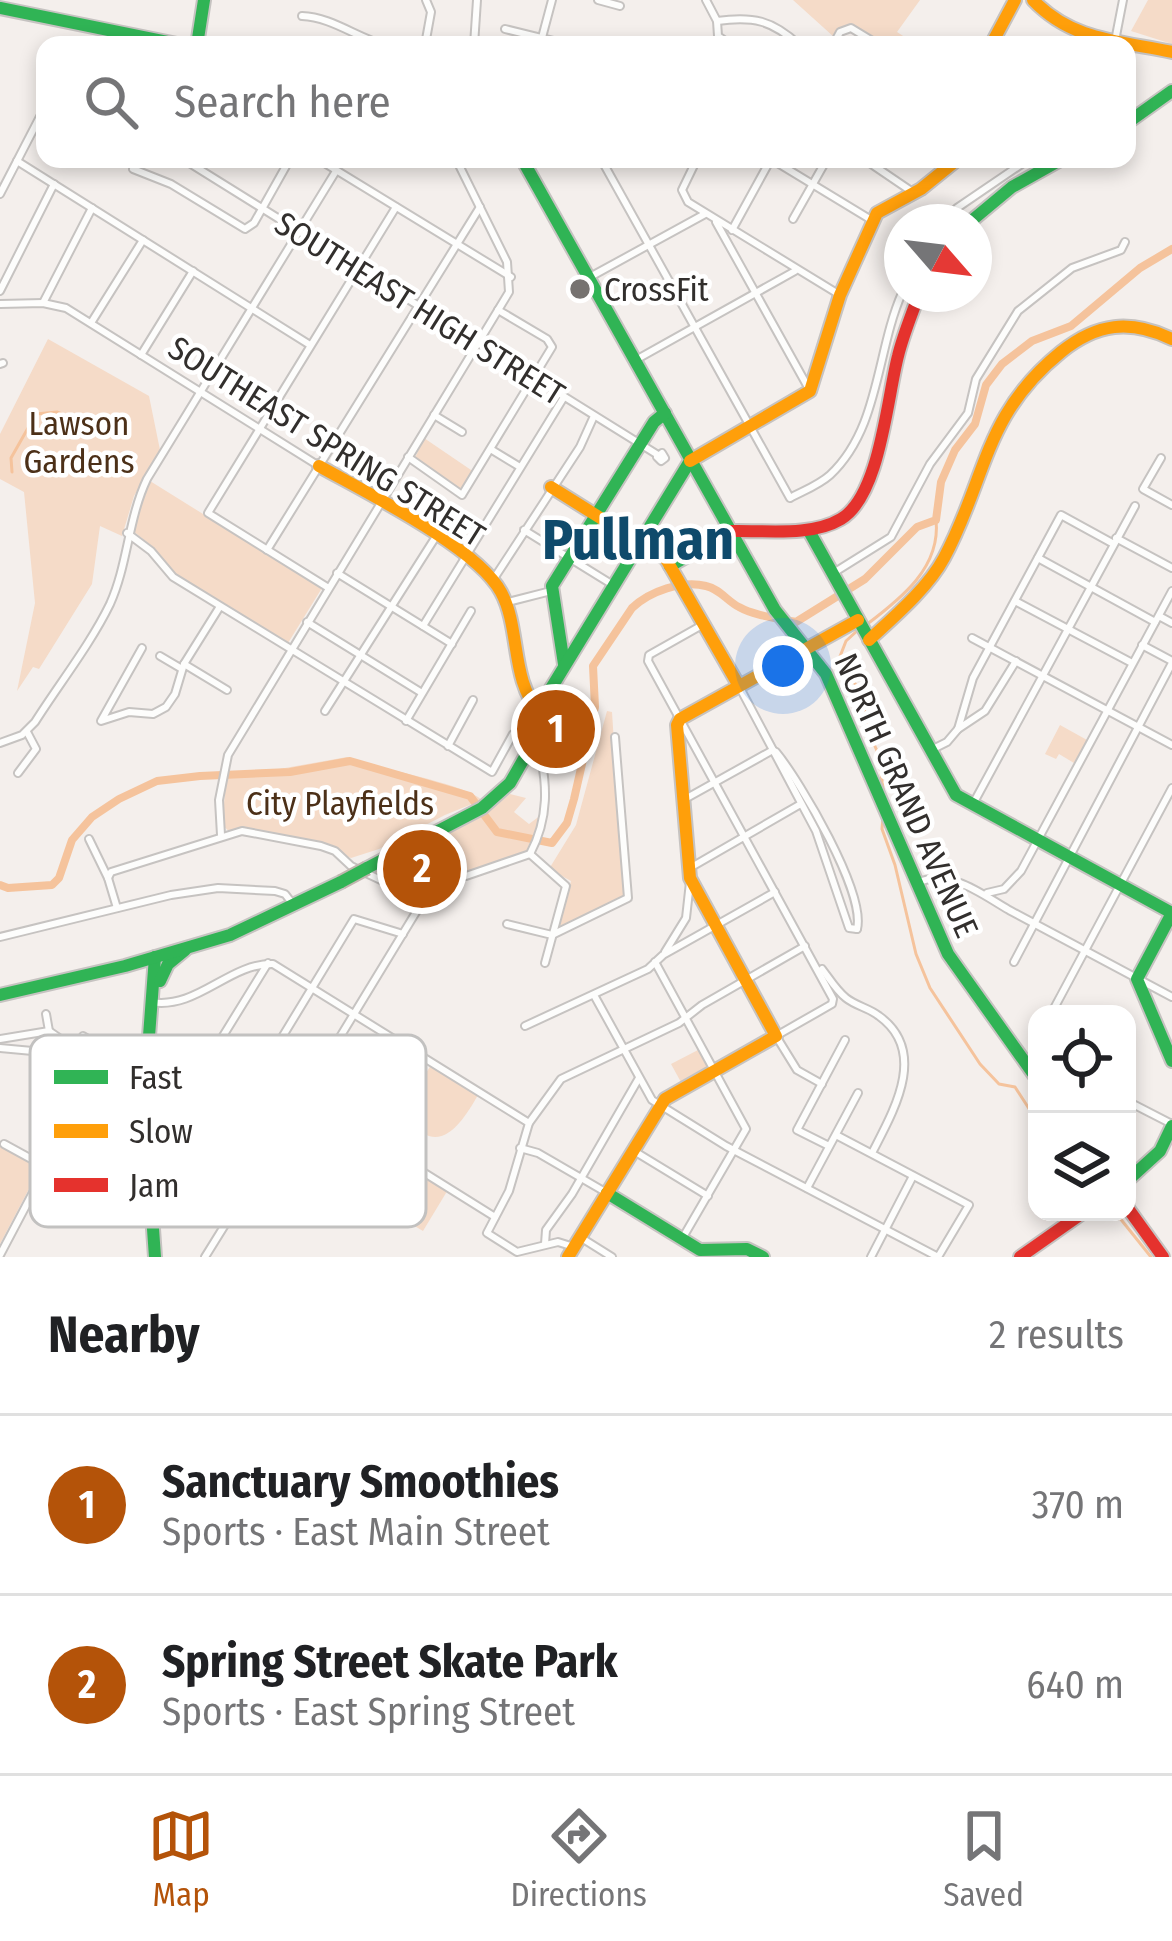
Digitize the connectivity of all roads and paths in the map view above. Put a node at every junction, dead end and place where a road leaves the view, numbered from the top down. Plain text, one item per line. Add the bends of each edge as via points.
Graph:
1 (204, 0) edge
2 (426, 0) edge
3 (477, 0) edge
4 (552, 0) edge
5 (598, 0) edge
6 (706, 0) edge
7 (1015, 0) edge
8 (1033, 0) edge
9 (1123, 0) edge
10 (620, 6) dead end
11 (0, 8) edge
12 (302, 16) dead end
13 (717, 21) junction
14 (505, 29) dead end
15 (138, 36) edge
16 (198, 36) edge
17 (355, 36) edge
18 (427, 36) edge
19 (476, 36) edge
20 (526, 36) edge
21 (542, 36) edge
22 (718, 36) edge
23 (789, 36) edge
24 (838, 36) edge
25 (864, 36) edge
26 (996, 36) edge
27 (1072, 36) edge
28 (1116, 36) edge
29 (1136, 45) edge
30 (1172, 52) edge
31 (1172, 91) edge
32 (1136, 117) edge
33 (36, 125) edge
34 (17, 160) junction
35 (197, 168) edge
36 (285, 168) edge
37 (333, 168) edge
38 (460, 168) edge
39 (527, 168) edge
40 (606, 168) edge
41 (693, 168) edge
42 (766, 168) edge
43 (786, 168) edge
44 (823, 168) edge
45 (879, 168) edge
46 (946, 168) edge
47 (1016, 168) edge
48 (1046, 168) edge
49 (133, 169) dead end
50 (336, 170) junction
51 (54, 184) junction
52 (815, 185) junction
53 (914, 193) junction
54 (0, 194) edge
55 (964, 204) edge
56 (992, 204) edge
57 (396, 207) junction
58 (480, 207) junction
59 (92, 208) junction
60 (263, 209) junction
61 (705, 214) junction
62 (714, 219) junction
63 (793, 219) dead end
64 (873, 221) junction
65 (732, 230) junction
66 (298, 231) junction
67 (142, 240) junction
68 (1125, 242) dead end
69 (455, 244) junction
70 (649, 245) junction
71 (358, 268) junction
72 (796, 270) junction
73 (193, 271) junction
74 (510, 273) junction
75 (590, 277) junction
76 (0, 291) edge
77 (755, 294) junction
78 (840, 295) junction
79 (43, 302) junction
80 (0, 304) edge
81 (418, 305) junction
82 (252, 307) junction
83 (498, 310) junction
84 (895, 312) edge
85 (911, 312) edge
86 (91, 323) junction
87 (694, 328) junction
88 (1172, 339) edge
89 (478, 343) junction
90 (310, 345) junction
91 (141, 355) junction
92 (640, 357) dead end
93 (534, 379) junction
94 (883, 385) junction
95 (810, 391) junction
96 (200, 392) junction
97 (564, 397) junction
98 (434, 415) junction
99 (594, 416) junction
100 (659, 417) junction
101 (749, 425) junction
102 (259, 428) junction
103 (462, 432) dead end
104 (640, 445) junction
105 (492, 450) junction
106 (658, 455) dead end
107 (408, 457) junction
108 (1161, 458) dead end
109 (690, 461) junction
110 (319, 466) junction
111 (520, 467) junction
112 (551, 488) junction
113 (708, 490) junction
114 (669, 496) junction
115 (380, 503) junction
116 (1172, 505) edge
117 (1135, 506) dead end
118 (596, 515) junction
119 (524, 530) junction
120 (731, 531) junction
121 (808, 531) junction
122 (128, 532) junction
123 (436, 538) junction
124 (1114, 540) junction
125 (640, 542) junction
126 (267, 550) junction
127 (464, 558) junction
128 (569, 558) junction
129 (1038, 559) junction
130 (670, 566) junction
131 (1172, 568) edge
132 (337, 574) junction
133 (493, 580) junction
134 (835, 580) junction
135 (613, 585) junction
136 (1089, 586) junction
137 (328, 588) junction
138 (551, 591) junction
139 (1172, 591) edge
140 (1015, 601) junction
141 (504, 603) junction
142 (392, 606) junction
143 (220, 607) junction
144 (471, 611) dead end
145 (1157, 619) junction
146 (307, 622) junction
147 (1172, 623) edge
148 (704, 624) junction
149 (423, 626) junction
150 (862, 629) junction
151 (1067, 629) junction
152 (972, 638) dead end
153 (580, 640) junction
154 (452, 644) junction
155 (1142, 645) junction
156 (564, 647) junction
157 (808, 647) junction
158 (990, 647) junction
159 (142, 648) dead end
160 (290, 650) junction
161 (362, 655) junction
162 (160, 656) dead end
163 (1016, 661) junction
164 (1172, 662) edge
165 (1132, 663) junction
166 (183, 667) junction
167 (562, 671) junction
168 (1042, 674) junction
169 (344, 684) junction
170 (739, 686) junction
171 (226, 690) dead end
172 (422, 693) junction
173 (472, 700) dead end
174 (535, 708) junction
175 (1108, 710) junction
176 (325, 711) dead end
177 (680, 719) junction
178 (406, 721) junction
179 (1139, 726) junction
180 (0, 727) edge
181 (958, 729) junction
182 (27, 732) junction
183 (514, 734) dead end
184 (615, 736) dead end
185 (532, 740) junction
186 (4, 742) edge
187 (1172, 745) edge
188 (448, 746) junction
189 (773, 750) junction
190 (930, 751) junction
191 (18, 773) dead end
192 (716, 782) junction
193 (1172, 788) edge
194 (682, 801) junction
195 (799, 805) junction
196 (971, 807) junction
197 (221, 835) junction
198 (746, 837) junction
199 (89, 839) dead end
200 (1037, 841) junction
201 (530, 854) junction
202 (1068, 858) junction
203 (370, 873) junction
204 (689, 874) junction
205 (108, 878) junction
206 (435, 881) junction
207 (918, 882) junction
208 (1120, 885) junction
209 (776, 891) junction
210 (987, 893) junction
211 (293, 907) junction
212 (117, 908) junction
213 (1172, 913) edge
214 (1033, 923) junction
215 (507, 924) dead end
216 (716, 926) junction
217 (403, 934) junction
218 (552, 935) junction
219 (677, 935) junction
220 (0, 937) edge
221 (686, 942) junction
222 (807, 946) junction
223 (188, 947) junction
224 (1085, 951) junction
225 (663, 955) junction
226 (155, 957) junction
227 (655, 962) junction
228 (1014, 962) dead end
229 (268, 963) junction
230 (544, 963) dead end
231 (125, 966) junction
232 (819, 966) junction
233 (1137, 979) junction
234 (746, 980) junction
235 (313, 986) junction
236 (594, 994) junction
237 (0, 995) edge
238 (152, 998) junction
239 (1172, 998) edge
240 (1056, 1005) edge
241 (355, 1013) junction
242 (46, 1014) dead end
243 (686, 1018) junction
244 (525, 1026) dead end
245 (49, 1031) junction
246 (54, 1035) edge
247 (150, 1035) edge
248 (226, 1035) edge
249 (283, 1035) edge
250 (342, 1035) edge
251 (390, 1035) edge
252 (776, 1036) junction
253 (0, 1039) edge
254 (845, 1040) dead end
255 (0, 1048) edge
256 (623, 1049) junction
257 (30, 1052) edge
258 (426, 1058) edge
259 (1028, 1059) edge
260 (1172, 1061) edge
261 (715, 1072) junction
262 (639, 1078) junction
263 (822, 1084) junction
264 (858, 1094) dead end
265 (660, 1105) junction
266 (1136, 1106) edge
267 (529, 1123) junction
268 (1172, 1125) edge
269 (836, 1135) junction
270 (1168, 1143) edge
271 (1, 1144) edge
272 (830, 1146) junction
273 (520, 1148) junction
274 (632, 1150) junction
275 (735, 1151) junction
276 (872, 1153) junction
277 (30, 1159) edge
278 (1136, 1173) edge
279 (426, 1174) edge
280 (913, 1175) junction
281 (578, 1177) junction
282 (807, 1188) junction
283 (607, 1193) junction
284 (708, 1196) junction
285 (30, 1198) edge
286 (495, 1217) junction
287 (1136, 1220) edge
288 (1071, 1221) edge
289 (156, 1227) edge
290 (224, 1227) edge
291 (885, 1229) junction
292 (682, 1239) junction
293 (545, 1244) junction
294 (574, 1247) edge
295 (0, 1255) edge
296 (158, 1257) edge
297 (206, 1257) edge
298 (612, 1257) edge
299 (763, 1257) edge
300 (871, 1257) edge
301 (938, 1257) edge
302 (1020, 1257) edge
303 (1163, 1257) edge

1 - 16 main road
2 - 18 street
3 - 19 street
4 - 21 street
5 - 10 street
6 - 13 street
7 - 26 main road
8 - 27 main road
9 - 28 street
11 - 15 main road
12 - 17 street
13 - 22 street
13 - 23 street via 758,18
14 - 20 street
24 - 25 street via 851,28
29 - 30 main road
31 - 32 main road
33 - 34 street
34 - 51 street
34 - 54 street
35 - 60 street, SOUTHEAST HIGH STREET
36 - 60 street
37 - 50 street
38 - 58 street
39 - 75 main road
40 - 70 street
41 - 61 street via 682,190
42 - 65 street
43 - 52 street
44 - 52 street
45 - 53 street
46 - 53 main road
47 - 55 street
48 - 56 main road
49 - 60 street via 245,229
50 - 57 street
50 - 66 street
51 - 59 street
51 - 76 street
52 - 63 street
52 - 64 street
53 - 64 main road
57 - 69 street
57 - 71 street
58 - 69 street
58 - 74 street
59 - 67 street
59 - 79 street
60 - 66 street, SOUTHEAST HIGH STREET
61 - 62 street
61 - 70 street
62 - 65 street
62 - 77 street
64 - 78 main road
65 - 72 street
66 - 71 street, SOUTHEAST HIGH STREET
66 - 82 street
67 - 73 street
67 - 86 street
68 - 134 street via 1053,280 1011,319 976,379 968,412 891,537
69 - 74 street
69 - 81 street
70 - 75 street
70 - 87 street
71 - 81 street, SOUTHEAST HIGH STREET
71 - 90 street
72 - 77 street
72 - 78 street
73 - 82 street
73 - 91 street
74 - 83 street
75 - 100 main road
77 - 87 street
77 - 95 street
78 - 95 main road
79 - 80 street, SOUTHEAST SPRING STREET
79 - 86 street, SOUTHEAST SPRING STREET
81 - 89 street, SOUTHEAST HIGH STREET
81 - 110 street
82 - 90 street
82 - 96 street
83 - 89 street
83 - 93 street via 547,339 551,350
84 - 94 street
85 - 94 main road
86 - 91 street, SOUTHEAST SPRING STREET
87 - 92 street
87 - 101 street
88 - 150 main road via 1118,322 1097,327 1021,386 982,456 941,565
89 - 93 street, SOUTHEAST HIGH STREET
89 - 98 street
90 - 102 street
91 - 96 street, SOUTHEAST SPRING STREET
93 - 97 street, SOUTHEAST HIGH STREET
93 - 105 street
94 - 101 street via 828,477 790,498
94 - 121 main road via 861,499 842,520
95 - 101 main road
96 - 102 street, SOUTHEAST SPRING STREET
96 - 122 street via 147,479
97 - 99 street, SOUTHEAST HIGH STREET
97 - 111 street
98 - 103 street
98 - 107 street
99 - 104 street, SOUTHEAST HIGH STREET
99 - 112 street
100 - 104 main road
100 - 109 main road
101 - 109 main road
102 - 110 street, SOUTHEAST SPRING STREET
102 - 126 street via 208,513
104 - 106 street, SOUTHEAST HIGH STREET
104 - 118 main road
105 - 107 street via 462,495
105 - 111 street
107 - 115 street
108 - 116 street via 1143,489
109 - 113 main road
109 - 114 main road
110 - 115 main road, SOUTHEAST SPRING STREET
110 - 126 street
111 - 127 street
112 - 118 main road
112 - 119 street
113 - 114 main road via 689,479
113 - 120 main road, NORTH GRAND AVENUE
114 - 125 main road
115 - 123 main road, SOUTHEAST SPRING STREET
115 - 132 street
117 - 124 street
118 - 125 main road
118 - 128 main road
119 - 128 street
119 - 133 street
120 - 121 main road
120 - 130 main road
120 - 157 main road, NORTH GRAND AVENUE via 775,610
121 - 134 main road
122 - 143 street via 173,577
122 - 182 street via 110,604
123 - 127 main road, SOUTHEAST SPRING STREET
123 - 142 street
124 - 129 street via 1060,515
124 - 131 street
124 - 136 street
125 - 130 main road
125 - 135 main road
126 - 137 street
127 - 133 main road, SOUTHEAST SPRING STREET
127 - 149 street
128 - 135 street
128 - 138 main road
129 - 136 street
129 - 140 street
130 - 148 main road
132 - 137 street
132 - 142 street
133 - 141 main road, SOUTHEAST SPRING STREET
134 - 150 main road
135 - 153 main road
136 - 145 street
136 - 151 street
137 - 146 street
138 - 141 street
138 - 156 main road
139 - 145 street
140 - 151 street
140 - 158 street
141 - 174 main road, SOUTHEAST SPRING STREET
142 - 149 street
142 - 161 street
143 - 160 street
143 - 166 street
144 - 154 street
145 - 147 street
145 - 155 street
146 - 160 street
146 - 161 street
148 - 170 main road
148 - 177 street via 649,655
149 - 154 street
150 - 157 main road
150 - 190 main road
151 - 165 street
151 - 168 street
152 - 158 street
153 - 156 main road
153 - 167 main road
154 - 172 street
155 - 164 street
155 - 165 street
156 - 167 main road
157 - 170 main road
157 - 207 main road, NORTH GRAND AVENUE
158 - 163 street
158 - 181 street
159 - 166 street via 101,721 160,712
160 - 169 street
160 - 197 street via 228,755
161 - 169 street
161 - 172 street
162 - 166 street
163 - 168 street
163 - 181 street via 985,711
164 - 179 street
165 - 175 street
166 - 171 street
167 - 174 main road
168 - 175 street
168 - 196 street
169 - 176 street
169 - 178 street
170 - 177 main road
170 - 189 street
172 - 178 street
173 - 188 street
174 - 185 main road
175 - 179 street
175 - 200 street
177 - 192 street
177 - 194 main road
178 - 188 street
179 - 187 street
179 - 202 street
180 - 186 street
181 - 190 street
182 - 186 street
182 - 191 street via 36,749
183 - 188 street via 492,772
184 - 218 street via 626,902
185 - 201 street via 545,787 544,821
185 - 203 main road via 516,775 490,802
189 - 192 street
189 - 195 street
189 - 195 street via 842,868 859,920 854,931
190 - 196 main road
192 - 194 street
192 - 198 street
193 - 208 street
194 - 204 main road
195 - 198 street
196 - 200 main road
197 - 203 street via 242,831 322,846
197 - 205 street
198 - 204 street
198 - 209 street
199 - 205 street
200 - 202 main road
200 - 210 street via 1013,882
201 - 206 street
201 - 218 street via 566,886
202 - 208 main road
202 - 214 street
203 - 206 street via 385,882
203 - 211 main road, bridge
204 - 216 main road
204 - 219 street
205 - 212 street
206 - 217 street
207 - 210 street via 943,876
207 - 259 main road, NORTH GRAND AVENUE via 948,953
208 - 213 main road
208 - 224 street
209 - 216 street
209 - 222 street
210 - 214 street
211 - 212 street via 281,892 238,888
211 - 223 main road
212 - 220 street
213 - 233 main road
214 - 224 street
214 - 228 street
215 - 218 street
216 - 221 street
216 - 234 main road
217 - 235 street via 355,919
217 - 241 street
218 - 230 street
219 - 221 street
219 - 225 street
221 - 225 street
222 - 232 street
222 - 234 street
223 - 226 main road
223 - 238 main road via 165,969
224 - 233 street
224 - 240 street
225 - 227 street
226 - 231 main road
226 - 238 main road
227 - 236 street
227 - 243 street
229 - 235 street
229 - 238 street via 179,1002
229 - 248 street
231 - 237 main road
231 - 238 main road via 147,973
232 - 252 street via 832,1004
232 - 276 street via 842,996 892,1027 902,1050 900,1095
233 - 239 street
233 - 260 main road
234 - 243 street
234 - 252 main road
235 - 241 street
235 - 249 street
236 - 244 street
236 - 256 street
238 - 247 main road
241 - 250 street
241 - 251 street
242 - 245 street
243 - 256 street
243 - 261 street
245 - 246 street
245 - 253 street
252 - 261 main road
252 - 263 street via 797,1070
254 - 263 street
255 - 257 street
256 - 262 street
256 - 267 street via 562,1079
258 - 267 street
261 - 265 main road
261 - 275 street via 746,1129
262 - 265 street
262 - 281 street
263 - 272 street via 797,1130
264 - 269 street
265 - 274 main road
265 - 275 street
266 - 268 street
267 - 273 street
268 - 270 main road
269 - 272 street
269 - 276 street
270 - 278 main road
271 - 277 street
272 - 282 street
273 - 281 street
273 - 286 street
274 - 283 main road
274 - 284 street
275 - 282 street
275 - 284 street
276 - 280 street
279 - 286 street
280 - 291 street
280 - 301 street via 969,1204
281 - 283 street
281 - 293 street
282 - 291 street
283 - 292 main road
283 - 294 main road
284 - 292 street
285 - 295 street
286 - 293 street via 487,1233 517,1252
287 - 303 main road
288 - 302 main road
289 - 296 main road
290 - 297 street
291 - 300 street
291 - 301 street
292 - 299 main road via 705,1252 747,1249
293 - 294 street
294 - 298 street

